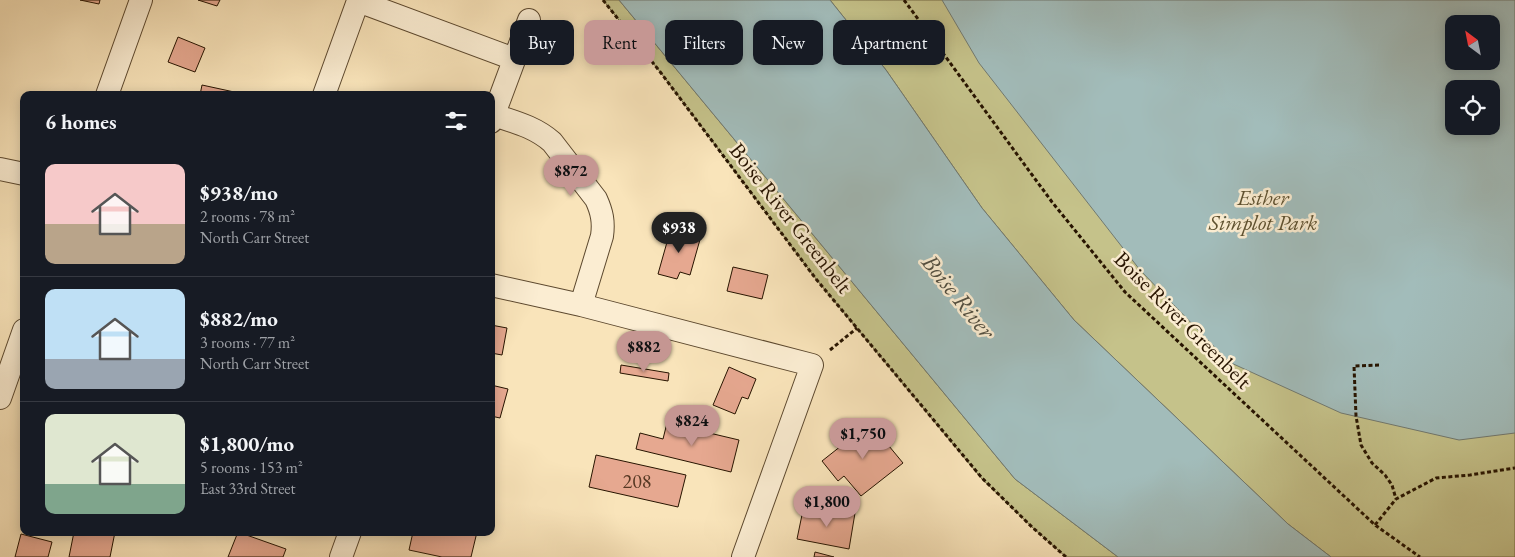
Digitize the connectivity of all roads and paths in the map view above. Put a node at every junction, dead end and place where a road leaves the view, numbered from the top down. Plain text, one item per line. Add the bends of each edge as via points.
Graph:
1 (141, 0) edge
2 (603, 0) edge
3 (904, 0) edge
4 (358, 1) edge
5 (388, 6) edge
6 (510, 57) edge
7 (512, 65) edge
8 (108, 91) edge
9 (325, 91) edge
10 (495, 113) edge
11 (495, 119) edge
12 (0, 169) edge
13 (20, 173) edge
14 (495, 286) edge
15 (581, 305) junction
16 (857, 328) junction
17 (20, 341) edge
18 (812, 365) junction
19 (1379, 365) dead end
20 (0, 398) edge
21 (1515, 468) edge
22 (1396, 499) junction
23 (1375, 526) junction
24 (349, 536) edge
25 (341, 557) edge
26 (742, 557) edge
27 (1066, 557) edge
28 (1420, 557) edge

1 - 8 street
2 - 16 path, Boise River Greenbelt via 816,280
3 - 23 path, Boise River Greenbelt via 1052,202 1125,292
4 - 5 street
4 - 9 street
5 - 6 street
7 - 10 street
11 - 15 street via 532,128 548,138 601,209 602,236
12 - 13 street
14 - 15 street
15 - 18 street
16 - 18 path
16 - 27 path, Boise River Greenbelt via 982,478
17 - 20 street
18 - 26 street
19 - 22 path via 1354,366 1358,434 1366,456 1392,485
21 - 22 path via 1436,478
22 - 23 path
23 - 28 path, Boise River Greenbelt
24 - 25 street

